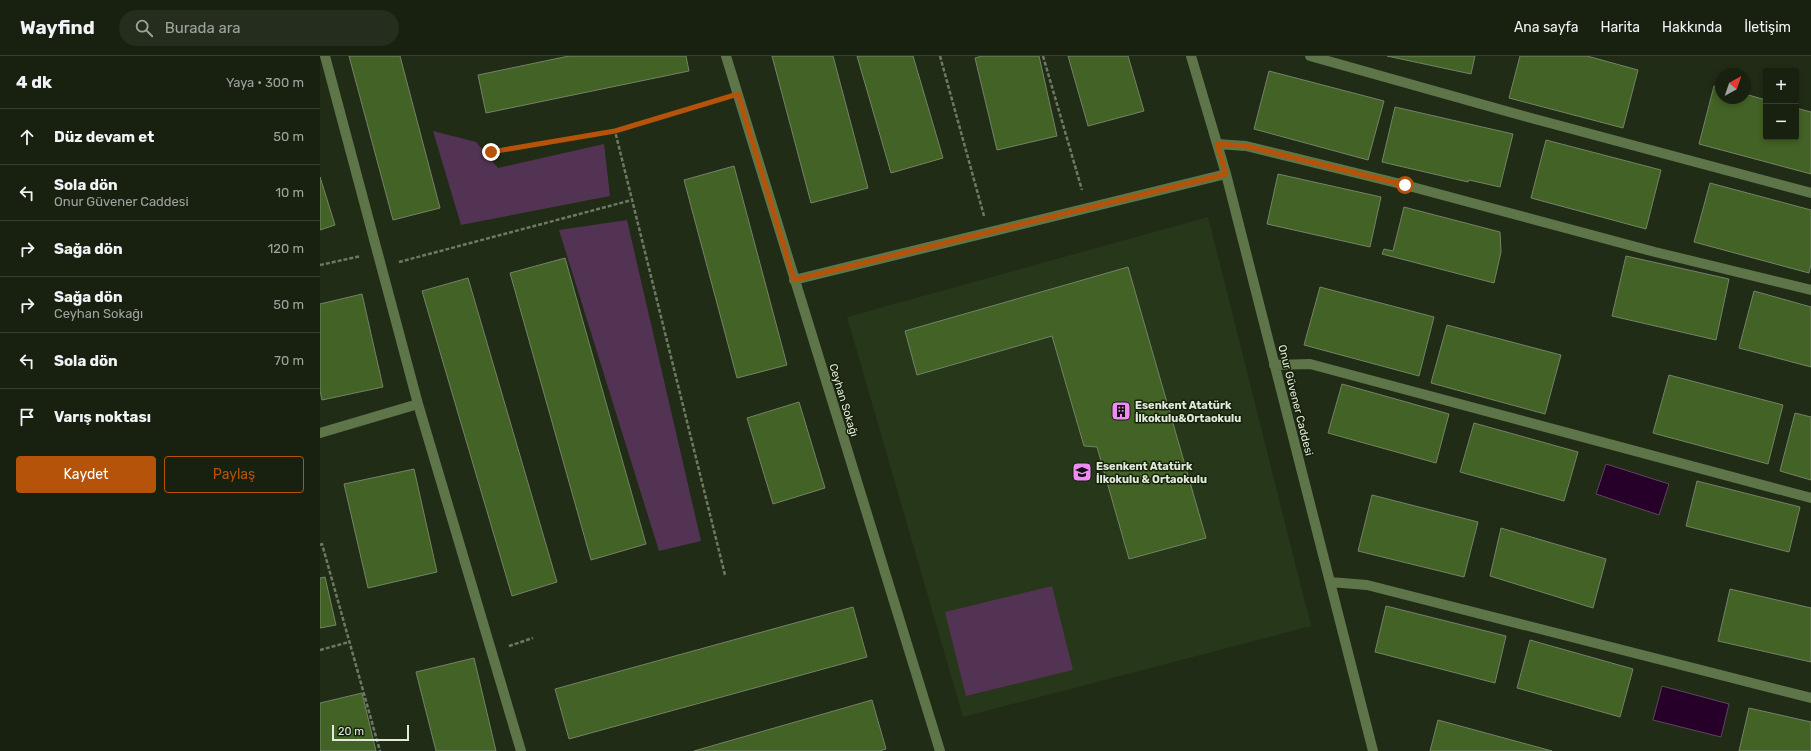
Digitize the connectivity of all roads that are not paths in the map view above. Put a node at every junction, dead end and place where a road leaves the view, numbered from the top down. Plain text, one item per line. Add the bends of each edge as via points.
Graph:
1 (324, 56) edge
2 (726, 56) edge
3 (1191, 56) edge
4 (1310, 56) edge
5 (1217, 144) junction
6 (1226, 174) junction
7 (1811, 193) edge
8 (794, 280) junction
9 (1811, 290) edge
10 (1274, 365) junction
11 (418, 404) junction
12 (320, 433) edge
13 (1811, 498) edge
14 (1330, 582) junction
15 (1811, 698) edge
16 (521, 751) edge
17 (940, 751) edge
18 (1373, 751) edge

1 - 11 street
2 - 8 street, Ceyhan Sokağı
3 - 5 street, Onur Güvener Caddesi
4 - 7 street
5 - 6 street, Onur Güvener Caddesi
5 - 9 street via 1246,146
6 - 8 street
6 - 10 street, Onur Güvener Caddesi
8 - 17 street, Ceyhan Sokağı
10 - 13 street via 1310,364
10 - 14 street, Onur Güvener Caddesi
11 - 12 street
11 - 16 street
14 - 15 street via 1374,587
14 - 18 street, Onur Güvener Caddesi

